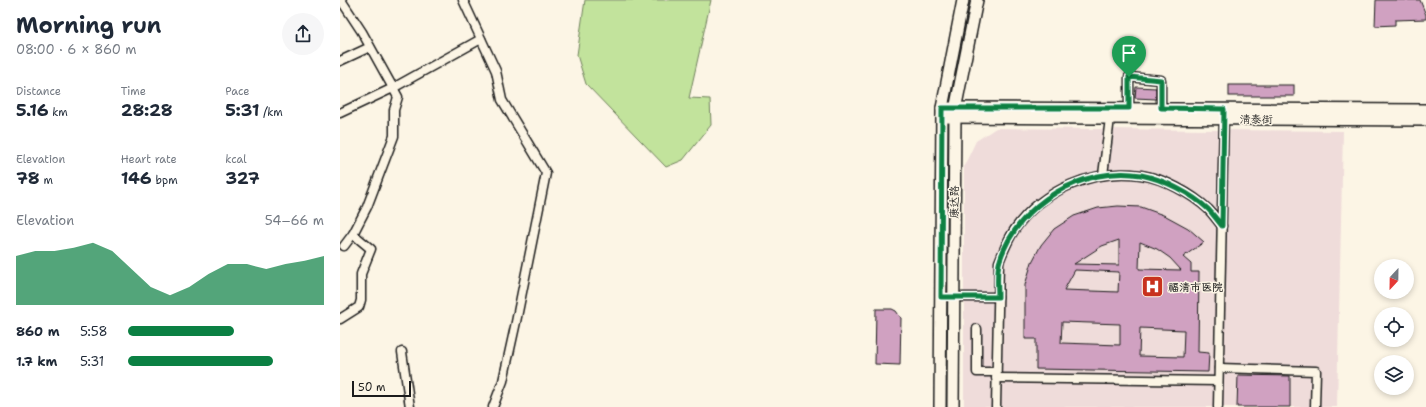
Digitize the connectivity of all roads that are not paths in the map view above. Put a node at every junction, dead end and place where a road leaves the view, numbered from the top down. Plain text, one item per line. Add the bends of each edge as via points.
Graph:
1 (341, 0) edge
2 (463, 0) edge
3 (963, 0) edge
4 (977, 0) edge
5 (481, 39) junction
6 (370, 47) junction
7 (340, 60) edge
8 (393, 88) junction
9 (1129, 108) junction
10 (1161, 108) junction
11 (1426, 110) edge
12 (955, 112) junction
13 (340, 113) edge
14 (942, 113) junction
15 (1224, 114) junction
16 (1110, 118) junction
17 (1426, 120) edge
18 (1103, 176) junction
19 (1222, 226) junction
20 (353, 234) junction
21 (344, 246) dead end
22 (954, 296) junction
23 (941, 297) junction
24 (998, 297) junction
25 (340, 319) edge
26 (977, 329) dead end
27 (402, 352) dead end
28 (1219, 368) junction
29 (996, 375) junction
30 (1218, 381) junction
31 (410, 407) edge
32 (493, 407) edge
33 (940, 407) edge
34 (952, 407) edge
35 (996, 407) edge
36 (1218, 407) edge
37 (1315, 407) edge

1 - 6 street
2 - 5 street
3 - 14 street, 康达路
4 - 12 street, 康达路
5 - 8 street
5 - 32 street via 496,71 502,100 546,173 503,381
6 - 7 street
6 - 8 street
8 - 13 street
8 - 20 street via 398,97 394,110 394,136
9 - 10 street, 清泰街
9 - 10 street via 1129,77 1161,80
9 - 12 street, 清泰街
10 - 15 street, 清泰街
11 - 15 street, 清泰街
12 - 14 street, 清泰街
12 - 16 street, 清泰街
12 - 22 street, 康达路
14 - 23 street, 康达路
15 - 16 street, 清泰街
15 - 17 street, 清泰街
15 - 19 street
16 - 18 street
18 - 19 street via 1142,175 1167,183 1208,209
18 - 24 street via 1096,176 1064,188 1048,197 1020,223 999,262
19 - 28 street
20 - 21 street
20 - 25 street via 371,249 361,274 359,308
22 - 23 street
22 - 24 street
22 - 34 street, 康达路
23 - 33 street, 康达路
24 - 29 street
26 - 29 street via 977,372
27 - 31 street
28 - 30 street
28 - 37 street via 1316,371
29 - 30 street
29 - 35 street
30 - 36 street

